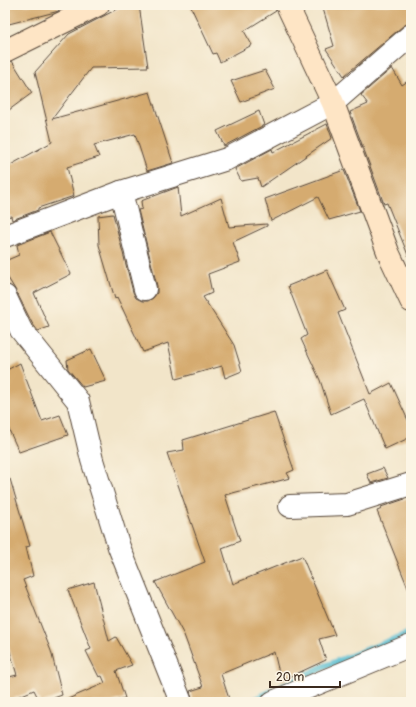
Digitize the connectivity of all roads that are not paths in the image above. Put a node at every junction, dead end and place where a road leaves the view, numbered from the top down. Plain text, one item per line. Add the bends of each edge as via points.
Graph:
1 (98, 5) edge
2 (287, 5) edge
3 (411, 35) edge
4 (5, 51) edge
5 (333, 103) junction
6 (121, 192) junction
7 (5, 236) edge
8 (145, 289) dead end
9 (5, 296) edge
10 (411, 301) edge
11 (411, 484) edge
12 (290, 506) dead end
13 (411, 645) edge
14 (181, 702) edge
15 (273, 702) edge

1 - 4 street
2 - 5 street
3 - 5 street
5 - 6 street via 228,159
5 - 10 street via 388,252
6 - 7 street
6 - 8 street
9 - 14 street via 21,330 78,401 92,460 119,547
11 - 12 street via 347,504
13 - 15 street

